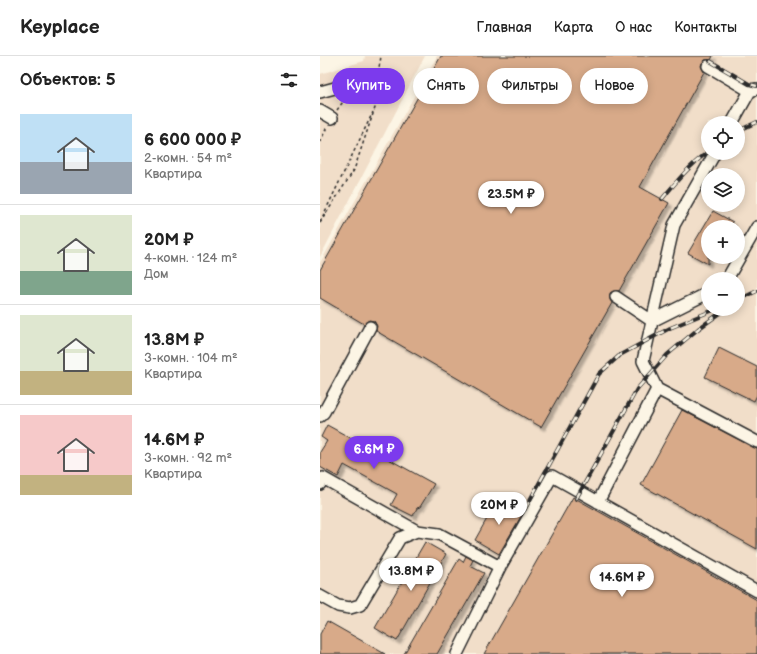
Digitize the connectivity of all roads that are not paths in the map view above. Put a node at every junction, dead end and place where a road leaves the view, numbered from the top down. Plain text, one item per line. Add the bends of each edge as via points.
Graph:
1 (708, 66) dead end
2 (332, 89) edge
3 (754, 90) edge
4 (320, 92) edge
5 (320, 111) edge
6 (737, 116) edge
7 (332, 118) road end
8 (711, 160) edge
9 (757, 227) edge
10 (731, 272) edge
11 (616, 296) dead end
12 (701, 296) edge
13 (652, 321) junction
14 (370, 327) dead end
15 (657, 389) junction
16 (320, 416) edge
17 (757, 442) edge
18 (320, 484) edge
19 (598, 502) junction
20 (417, 531) junction
21 (500, 567) junction
22 (757, 591) edge
23 (320, 596) edge
24 (456, 654) edge

1 - 3 lane
2 - 4 lane
3 - 6 lane
5 - 7 lane
8 - 13 lane via 674,225
9 - 10 lane
11 - 13 lane
12 - 13 lane
13 - 15 lane via 643,361
14 - 16 lane
15 - 17 lane
15 - 19 lane
18 - 20 lane via 323,478
19 - 21 lane via 552,476
19 - 22 lane via 611,514
20 - 21 lane via 439,534
20 - 23 lane via 400,538 360,605 350,608 338,606
21 - 24 lane

